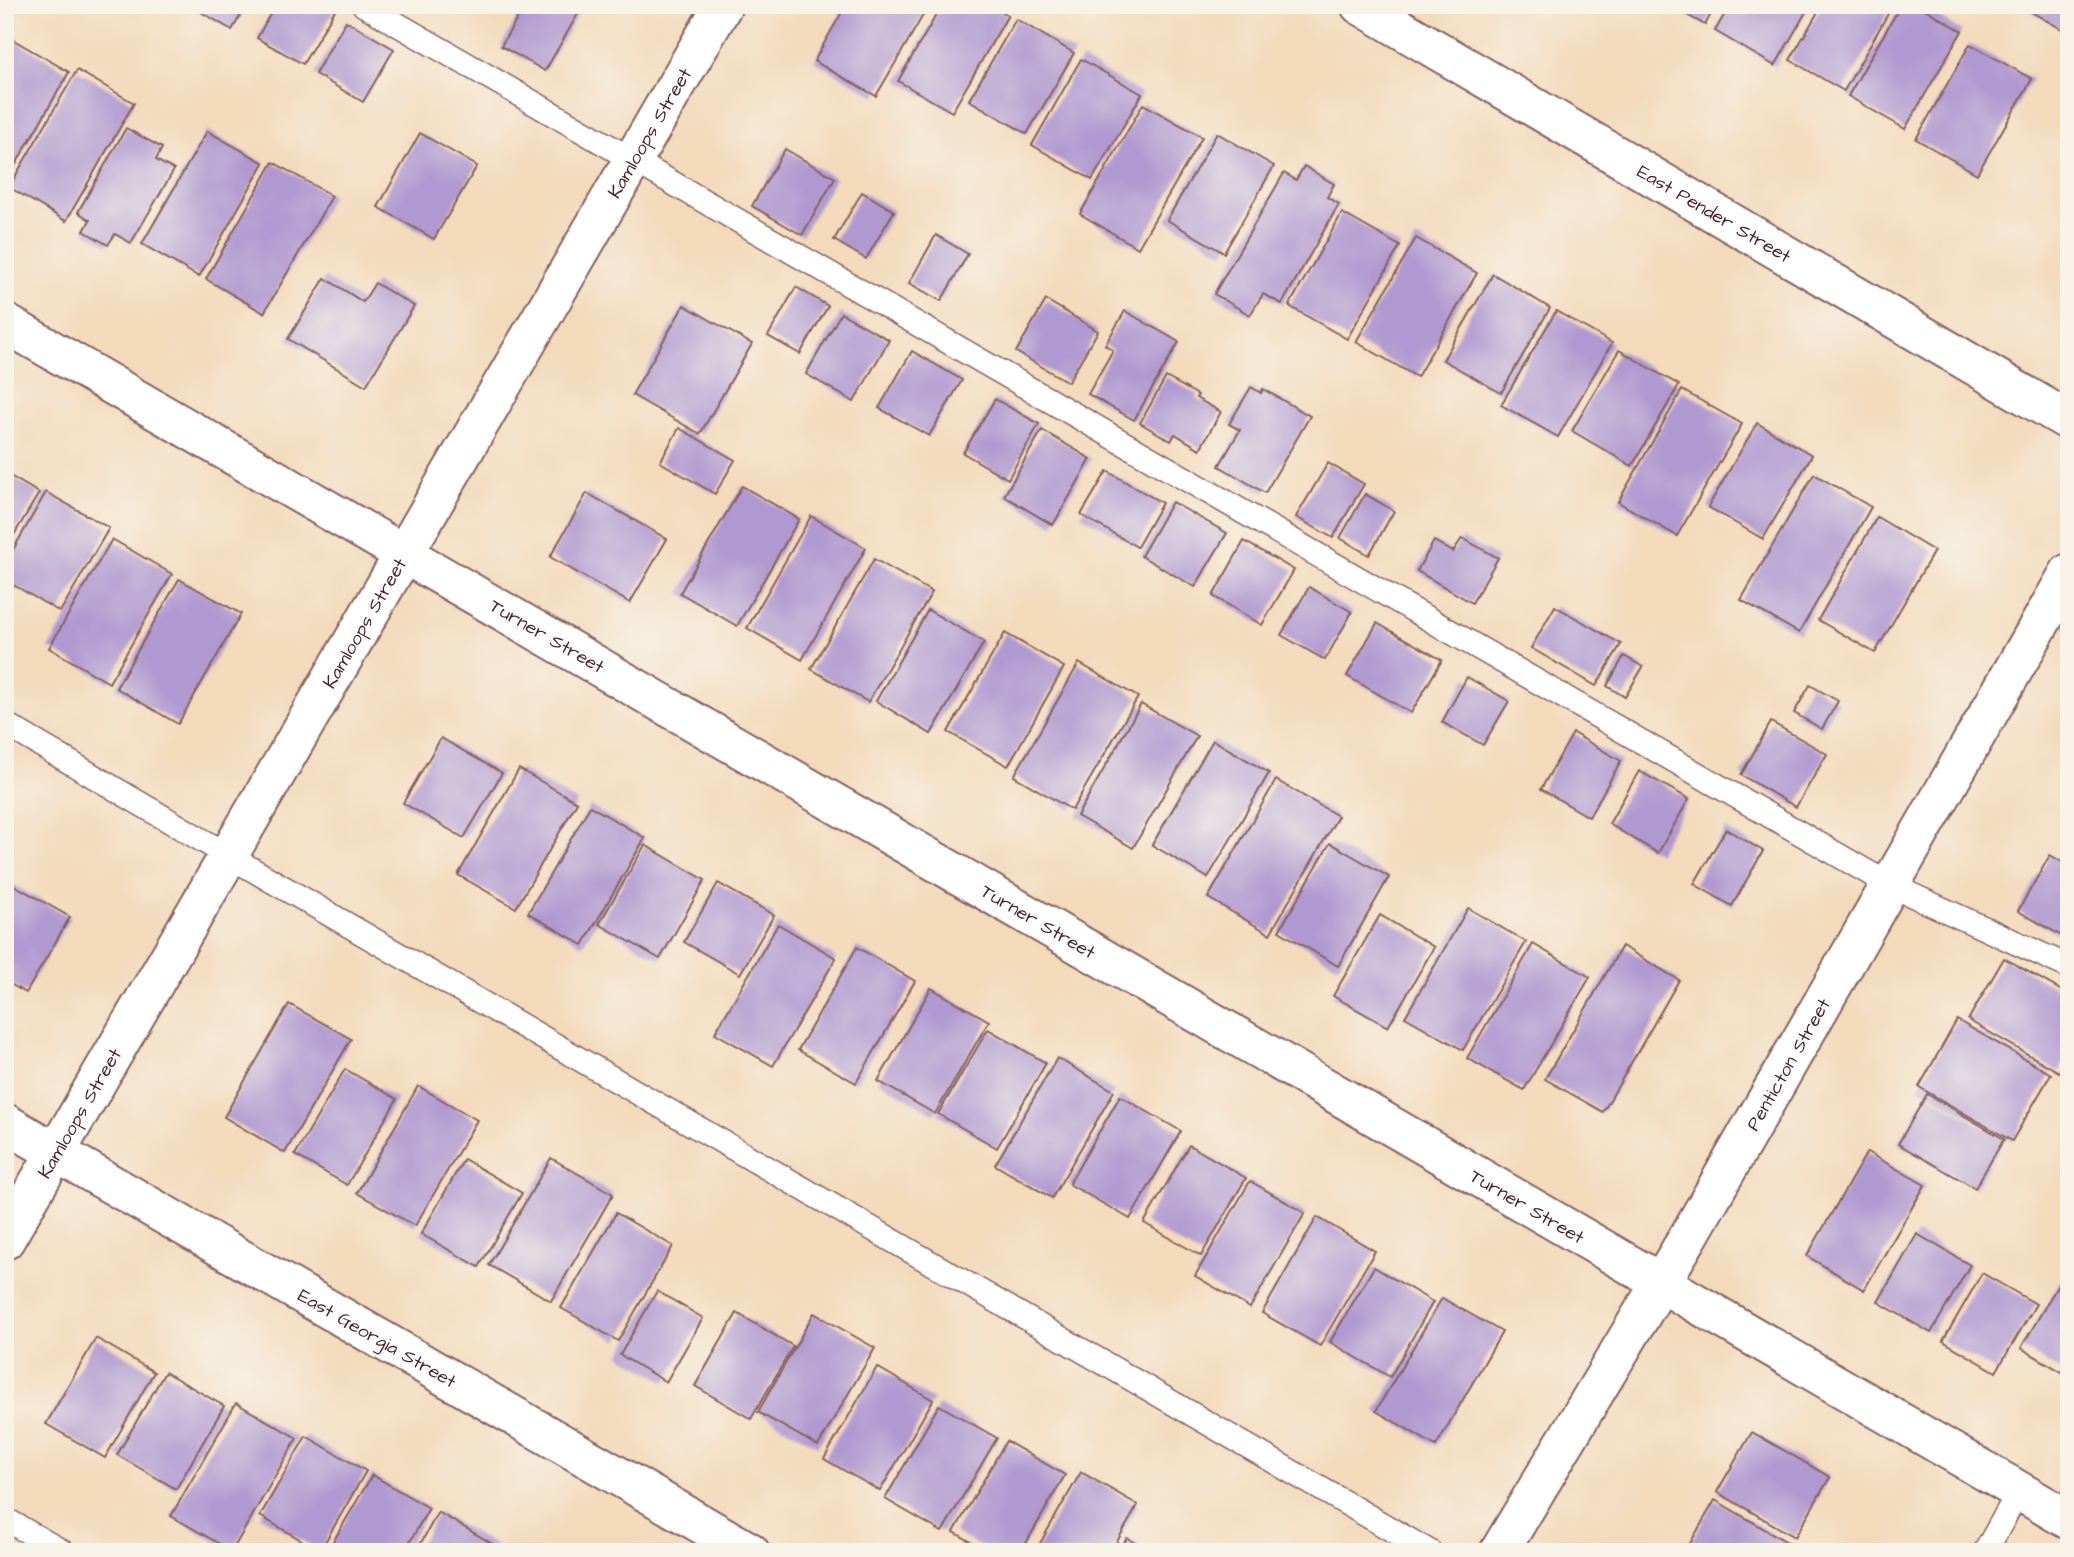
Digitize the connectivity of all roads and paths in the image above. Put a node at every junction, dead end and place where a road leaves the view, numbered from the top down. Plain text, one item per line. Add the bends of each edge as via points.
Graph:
1 (364, 5) edge
2 (723, 5) edge
3 (1360, 5) edge
4 (633, 161) junction
5 (5, 323) edge
6 (2069, 421) edge
7 (406, 553) junction
8 (2069, 573) edge
9 (5, 724) edge
10 (229, 856) junction
11 (1890, 885) junction
12 (2069, 967) edge
13 (5, 1123) edge
14 (57, 1152) junction
15 (5, 1240) edge
16 (1660, 1283) junction
17 (2019, 1491) junction
18 (5, 1518) edge
19 (2069, 1520) edge
20 (63, 1552) edge
21 (750, 1552) edge
22 (1430, 1552) edge
23 (1499, 1552) edge
24 (1985, 1552) edge

1 - 4 lane
2 - 4 street, Kamloops Street
3 - 6 street, East Pender Street
4 - 7 street, Kamloops Street
4 - 11 lane
5 - 7 street, Turner Street
7 - 10 street, Kamloops Street
7 - 16 street, Turner Street
8 - 11 street, Penticton Street
9 - 10 lane
10 - 14 street, Kamloops Street
10 - 22 lane
11 - 12 lane
11 - 16 street, Penticton Street
13 - 14 street, East Georgia Street
14 - 15 street, Kamloops Street
14 - 21 street, East Georgia Street
16 - 17 street, Turner Street
16 - 23 street, Penticton Street
17 - 19 street, Turner Street
17 - 24 lane
18 - 20 lane

